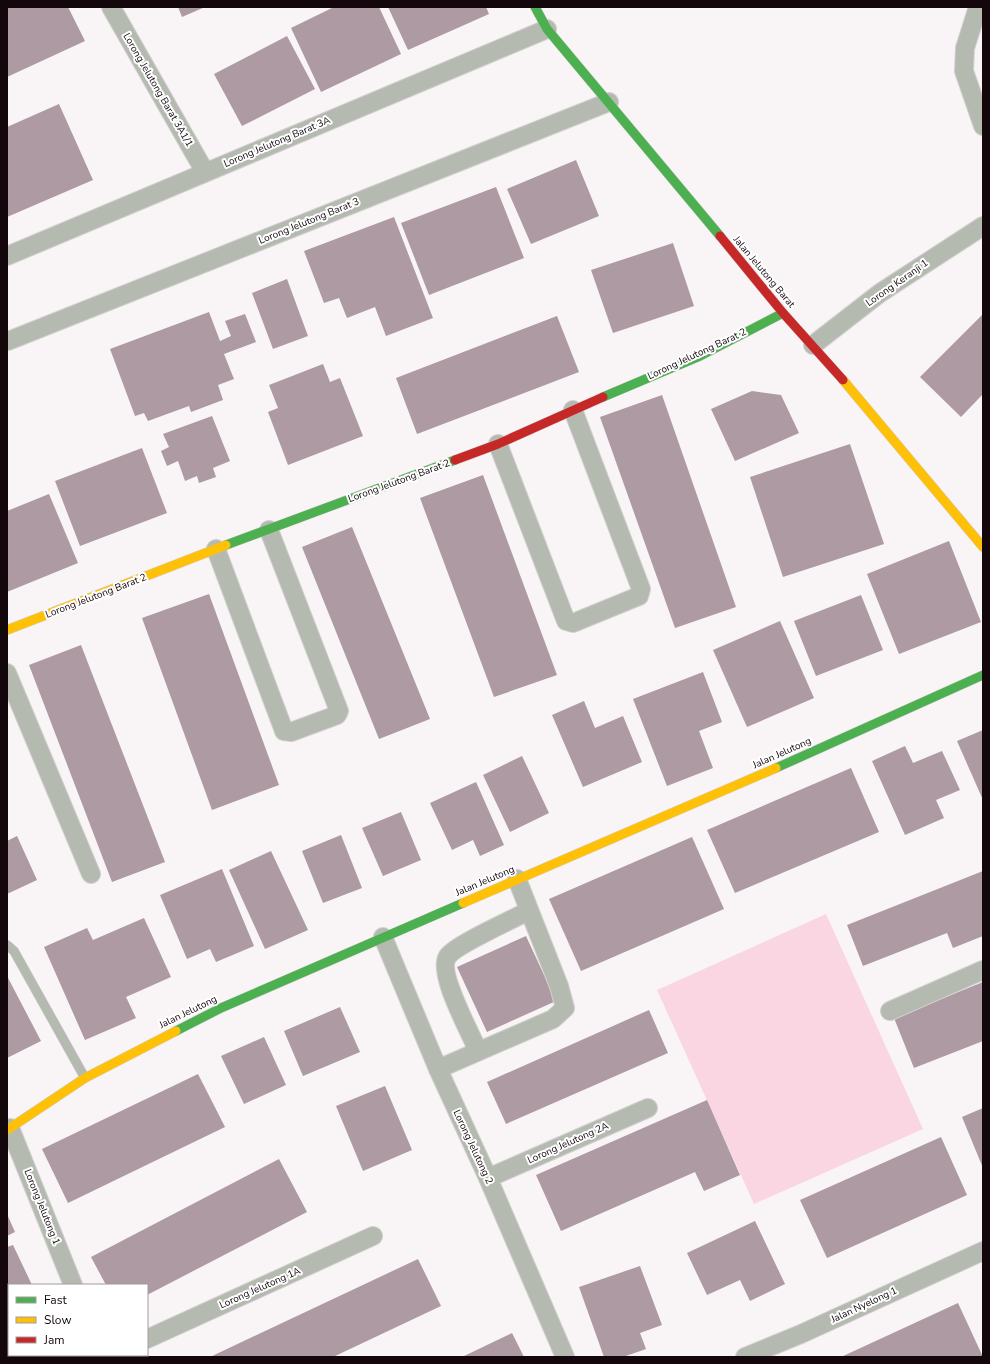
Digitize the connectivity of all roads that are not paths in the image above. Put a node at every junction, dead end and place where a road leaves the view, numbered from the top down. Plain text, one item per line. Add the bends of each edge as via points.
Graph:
1 (111, 7) edge
2 (535, 7) edge
3 (978, 7) edge
4 (547, 29) junction
5 (609, 102) junction
6 (983, 126) edge
7 (205, 172) junction
8 (983, 226) edge
9 (7, 256) edge
10 (783, 313) junction
11 (8, 341) edge
12 (813, 345) junction
13 (573, 410) junction
14 (498, 444) junction
15 (269, 530) junction
16 (983, 547) edge
17 (216, 549) junction
18 (7, 630) edge
19 (7, 673) edge
20 (983, 676) edge
21 (91, 874) dead end
22 (517, 879) junction
23 (528, 911) junction
24 (383, 936) junction
25 (7, 945) edge
26 (983, 970) edge
27 (890, 1011) dead end
28 (478, 1051) junction
29 (438, 1069) junction
30 (85, 1078) junction
31 (648, 1108) dead end
32 (8, 1129) edge
33 (488, 1178) junction
34 (373, 1236) dead end
35 (983, 1251) edge
36 (73, 1284) edge
37 (148, 1339) edge
38 (565, 1357) edge
39 (746, 1357) edge

1 - 7 street, Lorong Jelutong Barat 3A1/1
2 - 4 street, Jalan Jelutong Barat
3 - 6 street via 965,48 964,71
4 - 5 street, Jalan Jelutong Barat
4 - 7 street, Lorong Jelutong Barat 3A
5 - 10 street, Jalan Jelutong Barat
5 - 11 street, Lorong Jelutong Barat 3
7 - 9 street, Lorong Jelutong Barat 3A
8 - 12 street, Lorong Keranji 1 via 880,294
10 - 12 street, Jalan Jelutong Barat
10 - 13 street, Lorong Jelutong Barat 2 via 700,356
12 - 16 street, Jalan Jelutong Barat
13 - 14 street, Lorong Jelutong Barat 2
13 - 14 street via 641,589 639,596 573,623 566,621
14 - 15 street, Lorong Jelutong Barat 2
15 - 17 street, Lorong Jelutong Barat 2
15 - 17 street via 339,711 337,715 291,732 284,731
17 - 18 street, Lorong Jelutong Barat 2
19 - 21 street
20 - 22 street, Jalan Jelutong via 714,796
22 - 23 street
22 - 24 street, Jalan Jelutong
23 - 28 street via 460,947 447,957 445,966 451,989
23 - 28 street via 559,986 565,1008 552,1019
24 - 29 street, Lorong Jelutong 2
24 - 30 street, Jalan Jelutong via 221,1008
25 - 30 lane via 14,951
26 - 27 street
28 - 29 street
29 - 33 street, Lorong Jelutong 2
30 - 32 street, Jalan Jelutong
31 - 33 street, Lorong Jelutong 2A
32 - 36 street, Lorong Jelutong 1
33 - 38 street, Lorong Jelutong 2
34 - 37 street, Lorong Jelutong 1A
35 - 39 street, Jalan Nyelong 1

